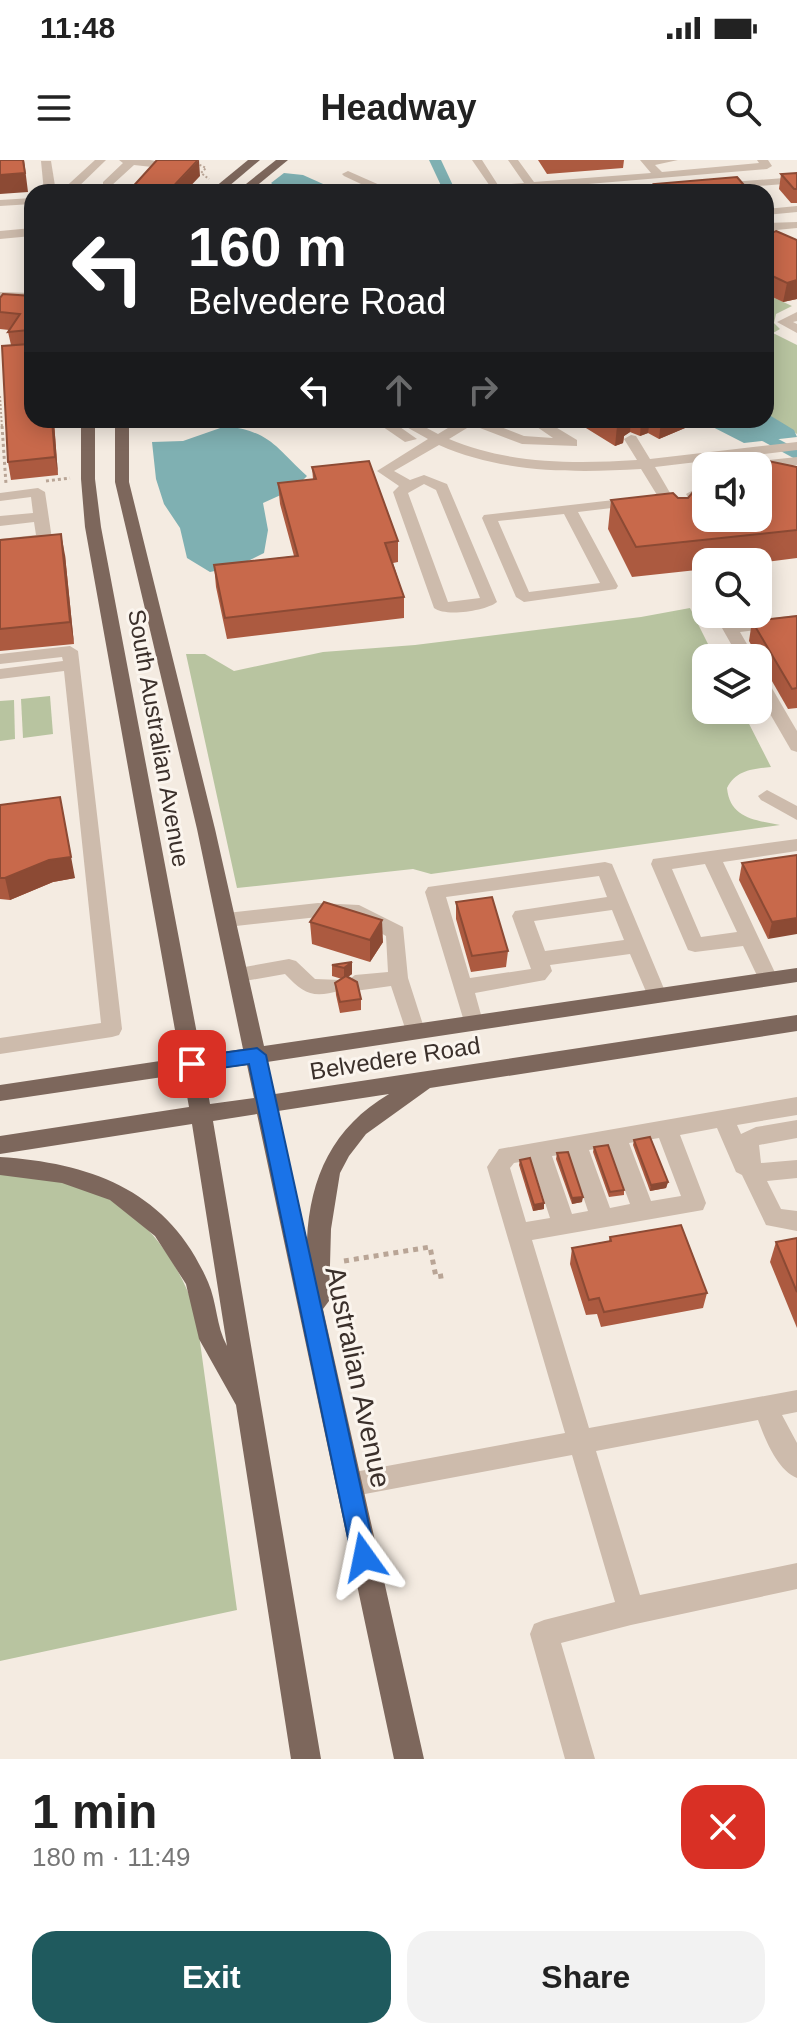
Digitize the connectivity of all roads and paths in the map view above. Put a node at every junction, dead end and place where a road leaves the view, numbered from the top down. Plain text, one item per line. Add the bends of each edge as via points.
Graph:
1 (101, 160) edge
2 (124, 160) edge
3 (255, 160) edge
4 (283, 160) edge
5 (477, 160) edge
6 (513, 160) edge
7 (673, 160) edge
8 (762, 160) edge
9 (46, 161) edge
10 (131, 161) edge
11 (646, 161) edge
12 (186, 163) edge
13 (348, 174) dead end
14 (659, 176) junction
15 (797, 180) edge
16 (49, 184) edge
17 (75, 184) edge
18 (107, 184) edge
19 (211, 184) edge
20 (219, 184) edge
21 (252, 184) edge
22 (370, 184) edge
23 (492, 184) edge
24 (530, 184) edge
25 (557, 184) edge
26 (747, 184) edge
27 (24, 202) edge
28 (0, 203) edge
29 (797, 209) edge
30 (774, 211) edge
31 (24, 216) edge
32 (0, 217) edge
33 (797, 225) edge
34 (774, 226) edge
35 (24, 233) edge
36 (0, 235) edge
37 (797, 239) edge
38 (774, 240) edge
39 (0, 283) edge
40 (24, 284) edge
41 (0, 296) edge
42 (24, 297) edge
43 (797, 316) edge
44 (797, 329) edge
45 (0, 396) edge
46 (88, 428) edge
47 (122, 428) edge
48 (398, 428) edge
49 (412, 428) edge
50 (459, 428) edge
51 (492, 428) edge
52 (547, 428) edge
53 (631, 439) dead end
54 (433, 444) junction
55 (797, 446) edge
56 (797, 461) edge
57 (772, 464) edge
58 (650, 469) junction
59 (692, 469) edge
60 (70, 478) dead end
61 (44, 481) dead end
62 (18, 483) dead end
63 (409, 486) junction
64 (0, 497) edge
65 (692, 498) edge
66 (669, 504) junction
67 (568, 508) junction
68 (41, 517) junction
69 (0, 521) edge
70 (0, 544) edge
71 (797, 620) edge
72 (739, 644) edge
73 (0, 659) edge
74 (71, 665) junction
75 (0, 674) edge
76 (772, 700) edge
77 (794, 735) edge
78 (767, 796) dead end
79 (797, 814) edge
80 (797, 845) edge
81 (711, 857) junction
82 (619, 902) junction
83 (227, 920) junction
84 (749, 938) junction
85 (637, 946) junction
86 (538, 959) junction
87 (239, 975) junction
88 (797, 975) edge
89 (398, 978) junction
90 (768, 979) junction
91 (463, 987) junction
92 (657, 996) junction
93 (473, 1022) junction
94 (797, 1023) edge
95 (415, 1031) junction
96 (0, 1046) edge
97 (257, 1055) junction
98 (192, 1064) junction
99 (434, 1078) junction
100 (0, 1093) edge
101 (268, 1103) junction
102 (797, 1106) edge
103 (201, 1114) junction
104 (724, 1119) junction
105 (666, 1128) junction
106 (797, 1129) edge
107 (616, 1137) junction
108 (576, 1143) junction
109 (0, 1145) edge
110 (539, 1150) junction
111 (0, 1166) edge
112 (797, 1169) edge
113 (753, 1173) junction
114 (644, 1212) junction
115 (602, 1219) junction
116 (793, 1222) edge
117 (564, 1225) junction
118 (516, 1233) junction
119 (344, 1261) dead end
120 (448, 1275) dead end
121 (316, 1337) junction
122 (797, 1401) edge
123 (766, 1406) junction
124 (251, 1414) junction
125 (580, 1442) junction
126 (797, 1466) edge
127 (349, 1485) junction
128 (797, 1576) edge
129 (631, 1611) junction
130 (306, 1759) edge
131 (409, 1759) edge
132 (580, 1759) edge

1 - 17 street
2 - 10 street
3 - 20 main road
4 - 21 main road
5 - 23 street
6 - 24 street
7 - 11 street
8 - 14 street via 767,166
9 - 16 street
10 - 12 street
10 - 18 street
11 - 14 street
12 - 19 path via 206,168 203,176
13 - 22 street
14 - 25 street
15 - 26 street
27 - 28 street
29 - 30 street
31 - 32 street
33 - 34 street
35 - 36 street
37 - 38 street
39 - 40 street
41 - 42 street
43 - 44 street via 783,322
45 - 62 path via 5,484
46 - 98 main road, South Australian Avenue via 93,527
47 - 83 main road, South Australian Avenue via 122,482
48 - 54 street
49 - 54 street
50 - 54 street
51 - 52 street via 522,440 572,443
53 - 58 street
54 - 58 street via 483,467 519,473 605,479
54 - 63 street via 384,471
55 - 58 street
56 - 57 street
58 - 59 street
58 - 66 street
60 - 61 path
63 - 63 street via 400,492 442,608 489,602 442,487 424,479
64 - 68 street via 38,492
65 - 66 street
66 - 67 street
67 - 67 street via 489,518 524,597 610,586
68 - 69 street
68 - 70 street via 44,539
71 - 72 street via 730,628
73 - 74 street via 70,651
74 - 75 street
74 - 96 street via 112,1029
76 - 77 street
78 - 79 street
80 - 81 street
81 - 84 street
81 - 84 street via 660,864 695,945
82 - 85 street
82 - 86 street via 522,916
82 - 91 street via 605,869 435,892
83 - 87 main road, South Australian Avenue
83 - 89 street via 318,910 359,912 396,932
84 - 90 street
85 - 86 street
85 - 92 street
86 - 91 street via 538,975
87 - 89 street via 289,966 310,987
87 - 97 main road, South Australian Avenue
88 - 90 main road, Belvedere Road
89 - 95 street
90 - 92 main road, Belvedere Road
91 - 93 street
92 - 93 main road, Belvedere Road
93 - 95 main road, Belvedere Road
94 - 99 main road, Belvedere Road
95 - 97 main road, Belvedere Road
97 - 98 main road, Belvedere Road
97 - 101 main road, Australian Avenue
98 - 100 main road, Belvedere Road
98 - 103 main road
99 - 101 main road, Belvedere Road
99 - 121 main road via 363,1121 332,1162 320,1200
101 - 103 main road, Belvedere Road
101 - 121 main road, Australian Avenue
102 - 104 street
103 - 109 main road, Belvedere Road
103 - 124 main road
104 - 105 street
104 - 113 street via 742,1164
105 - 107 street
105 - 114 street via 695,1203
106 - 113 street via 748,1141
107 - 108 street
107 - 114 street
108 - 110 street
108 - 115 street
110 - 117 street
110 - 118 street via 507,1155 498,1167
111 - 124 main road via 84,1177 120,1192 149,1214 190,1269 209,1333
112 - 113 street
113 - 116 street via 774,1218
114 - 115 street
115 - 117 street
117 - 118 street
118 - 125 street
119 - 120 path via 430,1247 436,1277
121 - 127 main road, Australian Avenue
122 - 123 street
123 - 125 street
123 - 126 street
124 - 130 main road
125 - 127 street
125 - 129 street
127 - 131 main road, Australian Avenue
128 - 129 street
129 - 132 street via 544,1634

